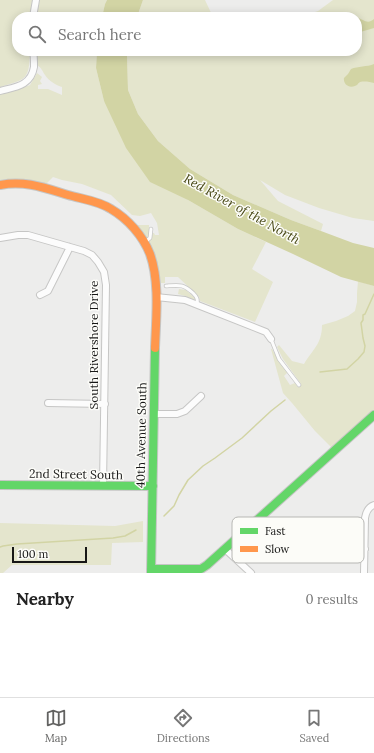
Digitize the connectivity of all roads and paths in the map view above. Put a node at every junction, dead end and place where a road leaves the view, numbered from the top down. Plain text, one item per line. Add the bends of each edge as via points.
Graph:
1 (36, 0) edge
2 (34, 12) edge
3 (34, 56) edge
4 (0, 91) edge
5 (0, 185) edge
6 (152, 230) dead end
7 (0, 238) edge
8 (144, 243) junction
9 (70, 247) junction
10 (166, 286) dead end
11 (40, 295) dead end
12 (156, 297) junction
13 (197, 304) junction
14 (271, 339) joint
15 (299, 385) dead end
16 (201, 396) dead end
17 (48, 403) dead end
18 (105, 404) junction
19 (154, 414) junction
20 (374, 415) edge
21 (0, 484) edge
22 (103, 486) junction
23 (153, 486) junction
24 (374, 505) edge
25 (261, 517) edge
26 (232, 543) edge
27 (225, 549) junction
28 (365, 549) joint
29 (232, 555) edge
30 (241, 563) edge
31 (151, 571) edge
32 (252, 573) edge
33 (364, 573) edge

1 - 2 street
3 - 4 street via 34,67 28,81
5 - 8 street, 40th Avenue South via 30,184 98,203 112,209 129,223
6 - 8 lane via 150,238
7 - 9 street, South Rivershore Drive via 18,234 28,235
8 - 12 street, 40th Avenue South via 155,274
9 - 11 street via 48,291
9 - 18 street, South Rivershore Drive via 92,255 104,272
10 - 13 lane via 186,287 196,296
12 - 13 street
12 - 19 street, 40th Avenue South
13 - 14 street via 266,332
14 - 15 lane via 279,358
16 - 19 street via 185,411 177,414
17 - 18 street
18 - 22 street, South Rivershore Drive
19 - 23 street, 40th Avenue South
20 - 25 street
21 - 22 street, 2nd Street South
22 - 23 street, 2nd Street South
23 - 31 street, 40th Avenue South
24 - 28 street via 366,512
26 - 27 street
27 - 29 street
27 - 31 street via 200,568
28 - 33 street
30 - 32 street

